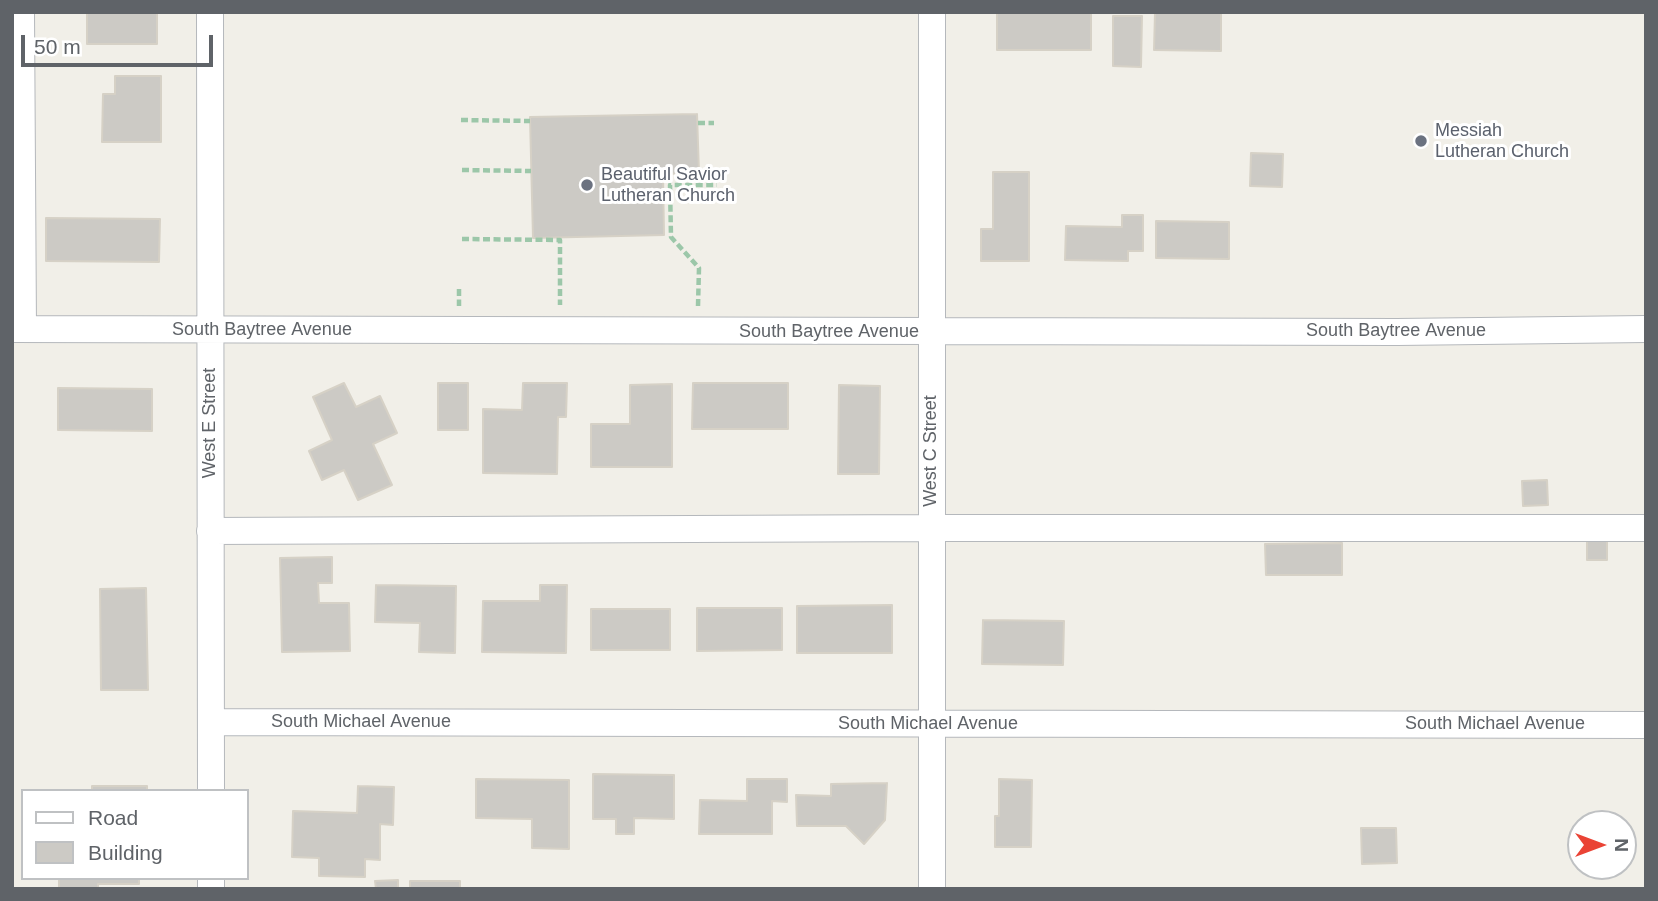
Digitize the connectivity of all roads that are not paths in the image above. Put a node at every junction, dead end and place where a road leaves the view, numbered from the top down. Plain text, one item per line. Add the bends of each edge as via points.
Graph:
1 (21, 12) edge
2 (210, 12) edge
3 (932, 12) edge
4 (1646, 328) edge
5 (18, 329) edge
6 (210, 330) junction
7 (931, 332) junction
8 (931, 528) junction
9 (1646, 528) edge
10 (210, 531) junction
11 (211, 722) junction
12 (932, 724) junction
13 (1646, 725) edge
14 (211, 789) edge
15 (932, 889) edge

1 - 5 street
2 - 6 street, West E Street
3 - 7 street, West C Street
4 - 7 street, South Baytree Avenue
5 - 6 street, South Baytree Avenue
6 - 7 street, South Baytree Avenue
6 - 10 street, West E Street
7 - 8 street, West C Street
8 - 9 street
8 - 10 street
8 - 12 street, West C Street
10 - 11 street, West E Street
11 - 12 street, South Michael Avenue
11 - 14 street, West E Street
12 - 13 street, South Michael Avenue
12 - 15 street, West C Street

